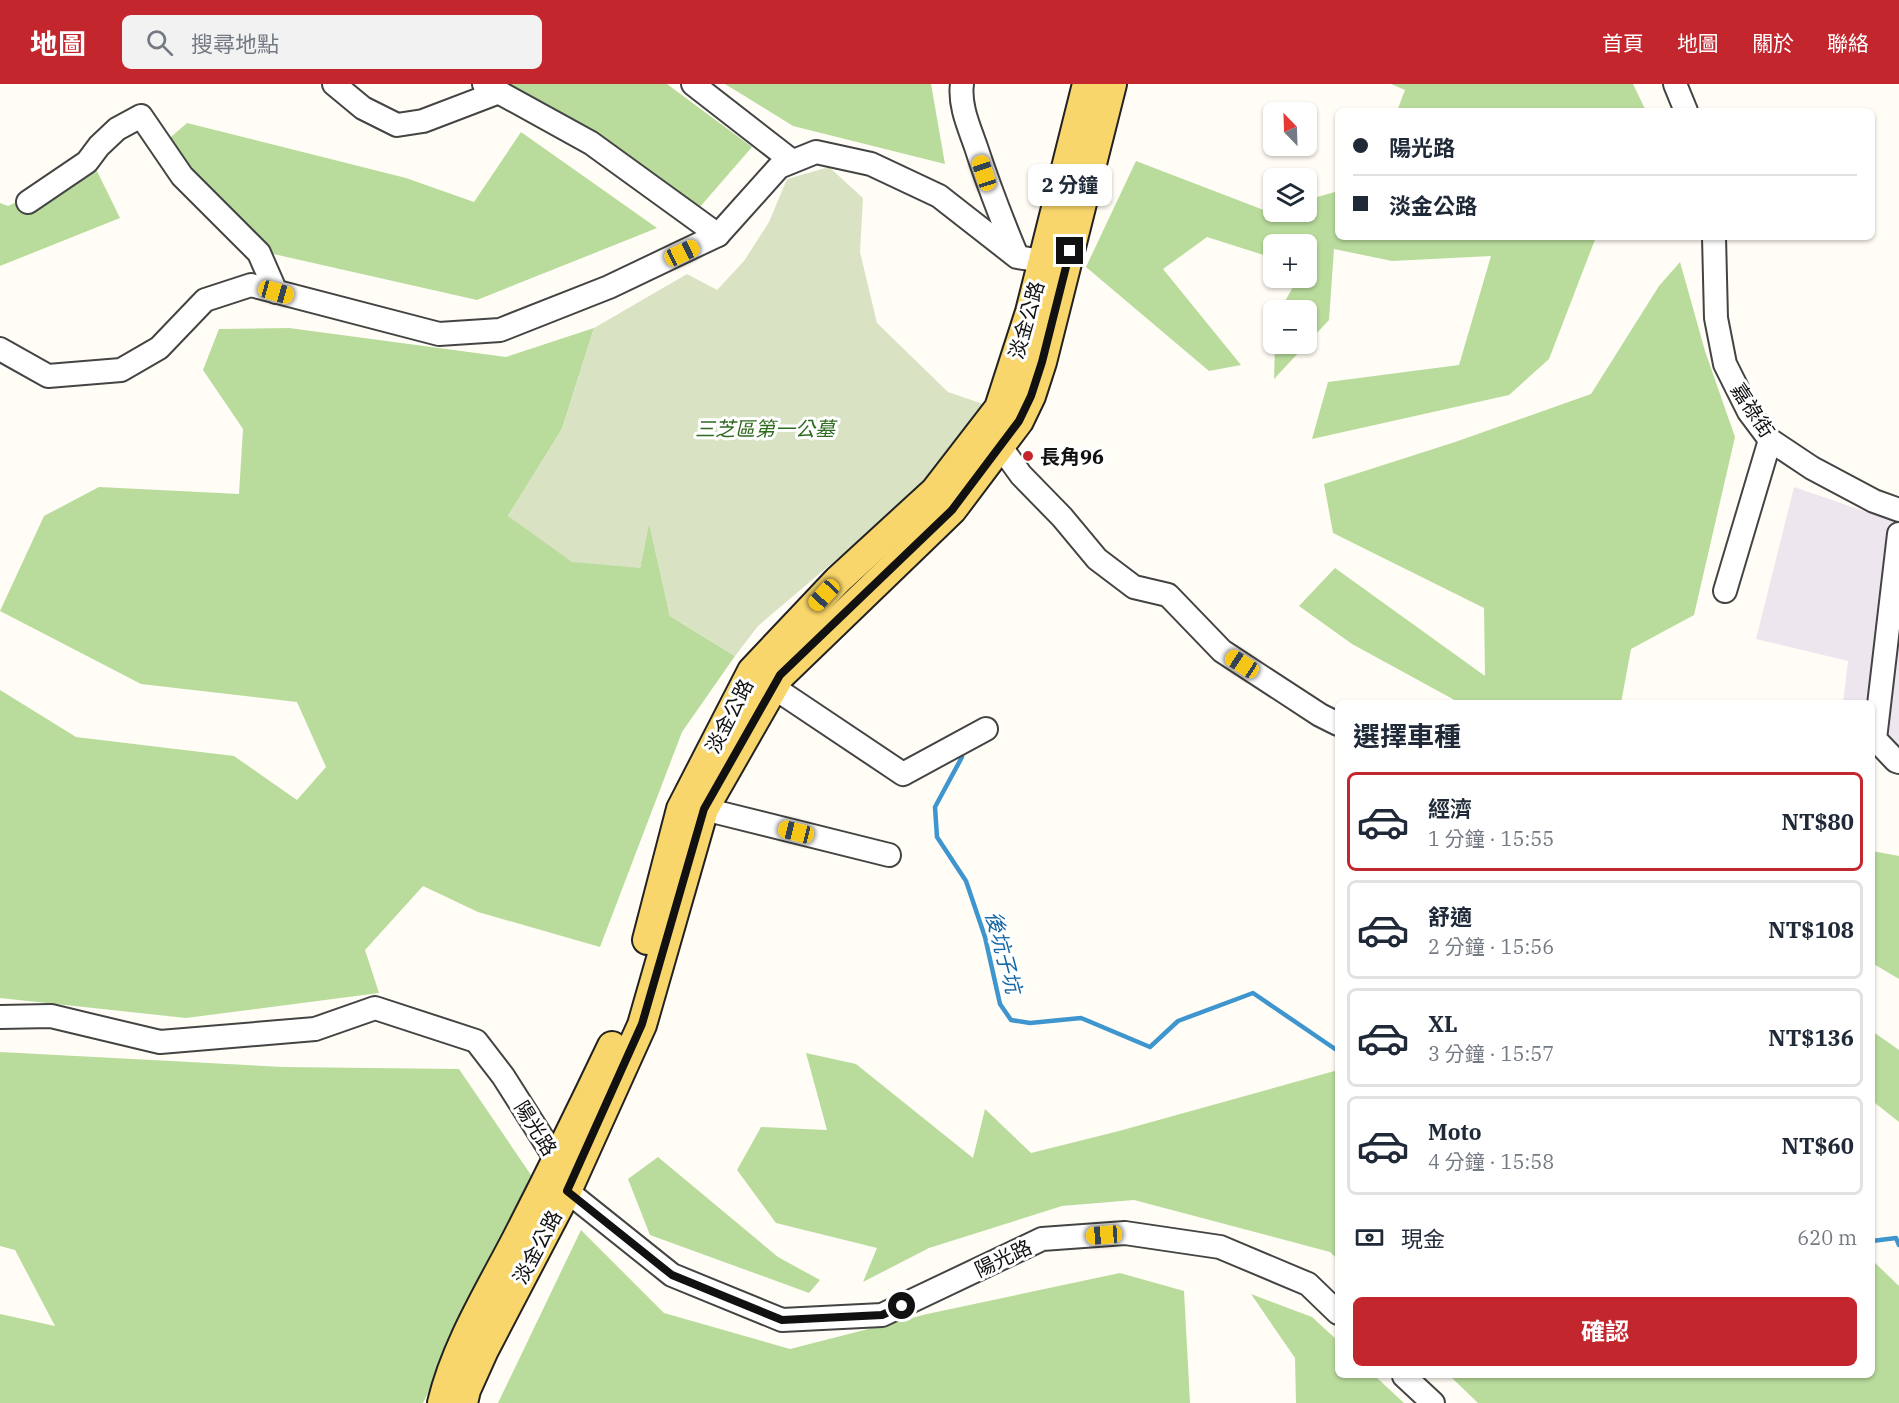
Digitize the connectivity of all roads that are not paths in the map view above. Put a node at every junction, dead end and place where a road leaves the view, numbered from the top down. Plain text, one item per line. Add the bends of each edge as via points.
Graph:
1 (334, 84) edge
2 (693, 84) edge
3 (962, 84) edge
4 (1088, 84) edge
5 (1112, 84) edge
6 (1675, 84) edge
7 (491, 88) edge
8 (1685, 108) edge
9 (792, 161) junction
10 (28, 202) dead end
11 (718, 235) junction
12 (1714, 240) edge
13 (1041, 263) junction
14 (276, 292) junction
15 (0, 349) edge
16 (1770, 441) junction
17 (1000, 446) junction
18 (1899, 510) edge
19 (1899, 534) edge
20 (1725, 591) dead end
21 (820, 619) junction
22 (773, 687) junction
23 (1335, 723) edge
24 (987, 729) dead end
25 (1899, 762) edge
26 (704, 809) junction
27 (889, 855) dead end
28 (0, 1017) edge
29 (557, 1161) junction
30 (567, 1191) junction
31 (1335, 1310) edge
32 (1406, 1378) edge
33 (442, 1403) edge
34 (463, 1403) edge
35 (1433, 1403) edge

1 - 7 street via 363,108 397,125 423,121
2 - 9 street
3 - 13 street via 960,95 992,194
4 - 13 main road, 淡金公路
5 - 13 main road, 淡金公路
6 - 8 street
7 - 11 street via 591,142
9 - 11 street via 779,167
9 - 13 street via 816,152 871,164 939,196
10 - 14 street via 87,162 117,129 141,116 182,177 258,253
11 - 14 street via 609,287 500,330 439,334
12 - 16 street, 嘉祿街 via 1716,318 1725,364 1749,412
13 - 17 main road, 淡金公路 via 1042,362 1019,421
13 - 21 main road, 淡金公路 via 1030,312 999,408 935,491 838,580
14 - 15 street via 251,285 205,300 159,348 121,370 48,376
16 - 18 street, 嘉祿街 via 1853,490
16 - 20 street
17 - 21 main road, 淡金公路 via 952,510
17 - 23 street via 1097,559 1134,587 1168,595 1222,651
19 - 25 street via 1875,738
21 - 22 main road, 淡金公路
21 - 29 main road, 淡金公路 via 753,671 681,809 628,1012
22 - 24 street via 903,774
22 - 26 main road, 淡金公路
26 - 27 street
26 - 30 main road, 淡金公路 via 642,1024
28 - 29 street, 陽光路 via 51,1016 160,1042 315,1029 375,1008 476,1041
29 - 30 street, 陽光路
29 - 33 main road, 淡金公路 via 464,1340
30 - 31 street, 陽光路 via 672,1275 782,1320 882,1315 1042,1239 1125,1233 1220,1247 1308,1284
30 - 34 main road, 淡金公路 via 484,1350
32 - 35 street

